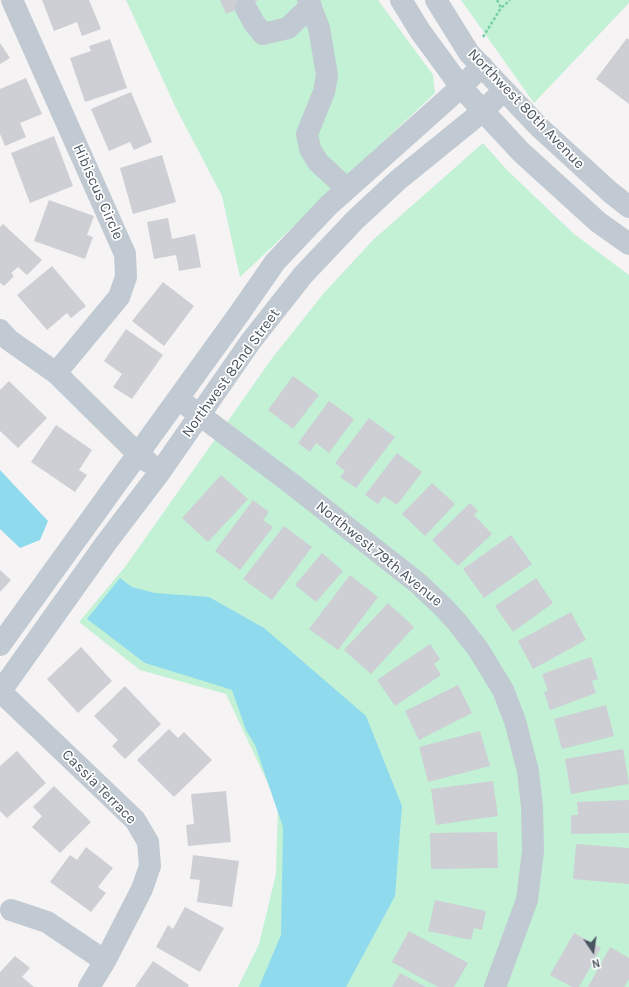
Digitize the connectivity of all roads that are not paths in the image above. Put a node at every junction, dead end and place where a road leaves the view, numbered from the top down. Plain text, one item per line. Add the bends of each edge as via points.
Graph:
1 (12, 0) edge
2 (401, 0) edge
3 (436, 0) edge
4 (310, 3) edge
5 (246, 8) dead end
6 (482, 66) junction
7 (461, 87) junction
8 (504, 90) junction
9 (483, 111) junction
10 (347, 189) junction
11 (629, 207) edge
12 (629, 244) edge
13 (0, 330) edge
14 (56, 374) junction
15 (178, 400) junction
16 (200, 415) junction
17 (138, 454) junction
18 (160, 472) junction
19 (0, 645) edge
20 (0, 692) edge
21 (11, 910) dead end
22 (105, 961) junction
23 (89, 987) edge
24 (495, 987) edge

1 - 14 street, Hibiscus Circle via 125,254 126,277 119,297
2 - 7 street, Northwest 80th Avenue
3 - 6 street, Northwest 80th Avenue via 469,53
4 - 5 street via 288,28 263,34 254,24
4 - 10 street via 319,28 327,75 324,92 307,134 310,149 318,162
6 - 7 street, Northwest 82nd Street
6 - 8 street, Northwest 80th Avenue
7 - 9 street, Northwest 80th Avenue
7 - 10 street, Northwest 82nd Street
8 - 9 street, Northwest 82nd Street
8 - 11 street, Northwest 80th Avenue via 556,142
9 - 12 street, Northwest 80th Avenue via 521,152 598,222
9 - 16 street, Northwest 82nd Street via 398,180 355,220 303,275 251,341
10 - 15 street, Northwest 82nd Street via 275,262
13 - 14 street via 9,340
14 - 17 street
15 - 16 street, Northwest 79th Avenue
15 - 17 street, Northwest 82nd Street
16 - 18 street, Northwest 82nd Street
16 - 24 street, Northwest 79th Avenue via 419,584 457,622 478,649 503,690 515,721 528,771 533,851 527,900
17 - 18 street
17 - 19 street, Northwest 82nd Street
18 - 20 street, Northwest 82nd Street
20 - 22 street, Cassia Terrace via 135,820 148,842 150,866 142,888
21 - 22 street via 47,922
22 - 23 street, Cassia Terrace

